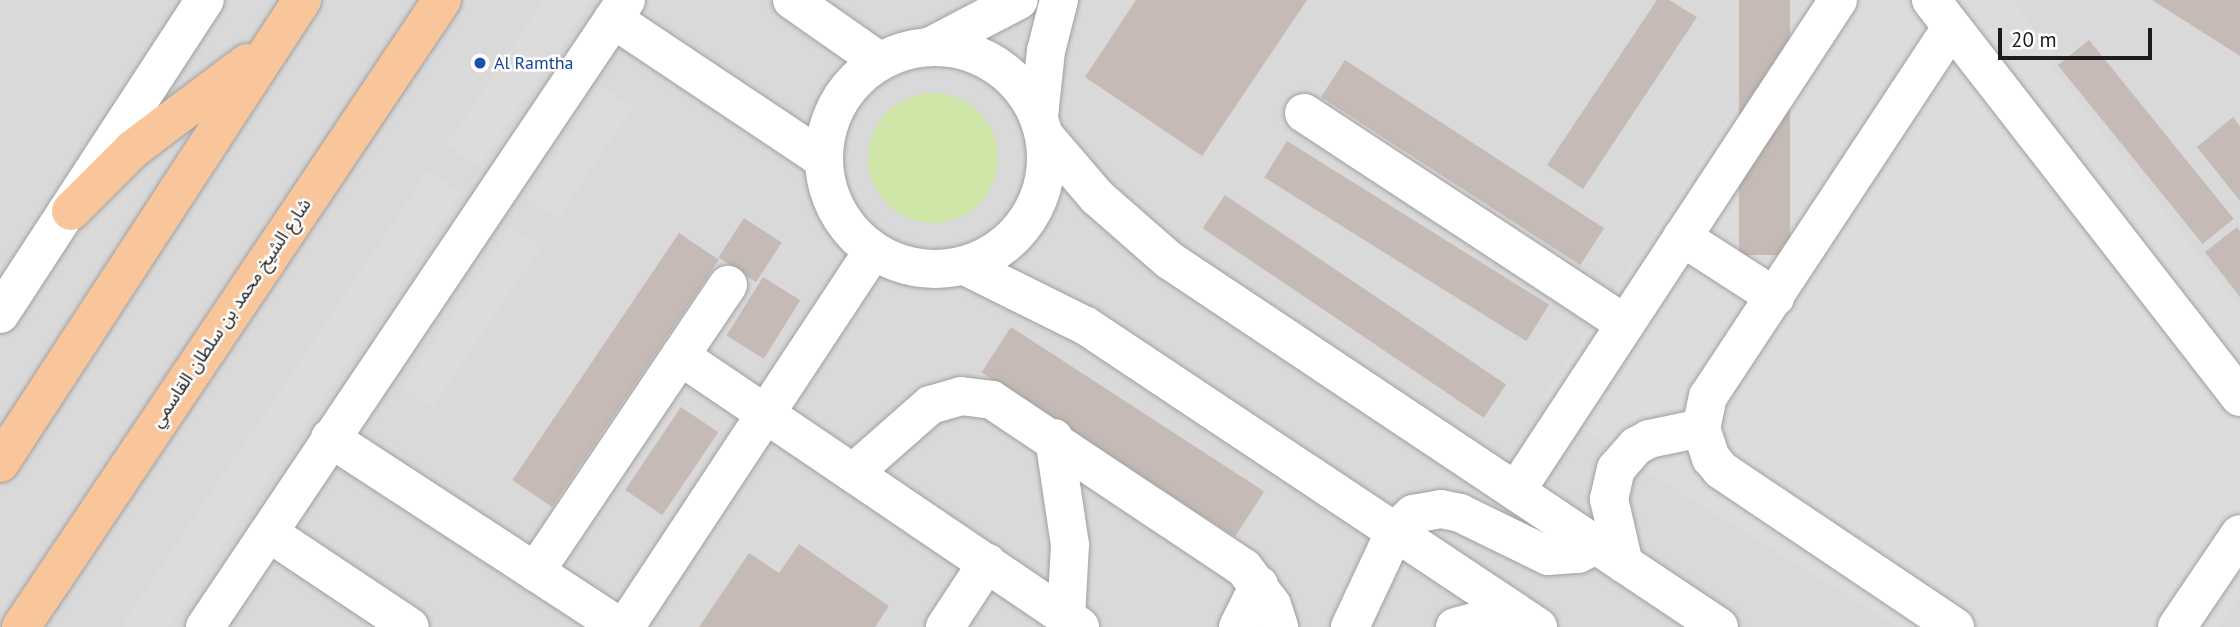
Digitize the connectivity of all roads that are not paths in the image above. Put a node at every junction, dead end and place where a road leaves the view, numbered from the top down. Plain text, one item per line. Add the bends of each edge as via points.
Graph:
1 (205, 0) edge
2 (302, 0) edge
3 (442, 0) edge
4 (792, 0) edge
5 (1019, 0) edge
6 (1059, 0) edge
7 (1838, 0) edge
8 (620, 10) edge
9 (1941, 14) edge
10 (276, 39) junction
11 (931, 46) junction
12 (879, 61) junction
13 (1304, 113) dead end
14 (1042, 126) junction
15 (823, 159) junction
16 (71, 211) junction
17 (1682, 237) junction
18 (872, 252) junction
19 (965, 266) junction
20 (728, 285) dead end
21 (1774, 297) junction
22 (0, 314) edge
23 (1625, 324) junction
24 (680, 356) junction
25 (2240, 397) edge
26 (766, 414) junction
27 (1701, 428) junction
28 (330, 438) junction
29 (1054, 438) junction
30 (0, 463) edge
31 (853, 473) junction
32 (1516, 491) junction
33 (1395, 531) junction
34 (269, 533) junction
35 (2240, 534) edge
36 (1610, 555) junction
37 (987, 563) junction
38 (535, 572) junction
39 (1259, 585) junction
40 (1526, 619) edge
41 (1073, 622) edge
42 (21, 627) edge
43 (205, 627) edge
44 (410, 627) edge
45 (620, 627) edge
46 (625, 627) edge
47 (945, 627) edge
48 (1238, 627) edge
49 (1279, 627) edge
50 (1350, 627) edge
51 (1455, 627) edge
52 (1718, 627) edge
53 (1955, 627) edge
54 (2178, 627) edge

1 - 16 street
2 - 10 main road
3 - 42 main road, شارع الشيخ محمد بن سلطان القاسمي
4 - 12 street
5 - 11 street
6 - 14 street via 1046,51
7 - 17 street
8 - 15 street
8 - 28 street
9 - 21 street
9 - 25 street
10 - 16 main road via 133,149
10 - 30 main road
11 - 12 street
11 - 14 street via 984,57 1026,92
12 - 15 street via 857,78 838,102
13 - 23 street
14 - 19 street via 1042,190 1030,216 1013,238
14 - 32 street via 1097,197 1169,260
15 - 18 street via 836,211
16 - 22 street
17 - 21 street
17 - 23 street
18 - 19 street via 917,269
18 - 26 street
19 - 33 street via 1086,326
20 - 24 street
21 - 27 street via 1708,397
23 - 32 street
24 - 26 street
24 - 38 street
26 - 31 street
26 - 46 street
27 - 36 street via 1648,439 1616,469 1609,499
27 - 53 street via 1711,458 1721,470
28 - 34 street
28 - 38 street
29 - 31 street via 1007,406 961,396 917,414
29 - 39 street via 1244,568
29 - 41 street via 1070,545
31 - 37 street
32 - 36 street
33 - 36 street via 1413,514 1441,509 1460,513 1548,556
33 - 40 street
33 - 50 street
34 - 43 street
34 - 44 street
35 - 54 street
36 - 52 street
37 - 41 street
37 - 47 street
38 - 45 street
39 - 48 street
39 - 49 street
40 - 51 street

